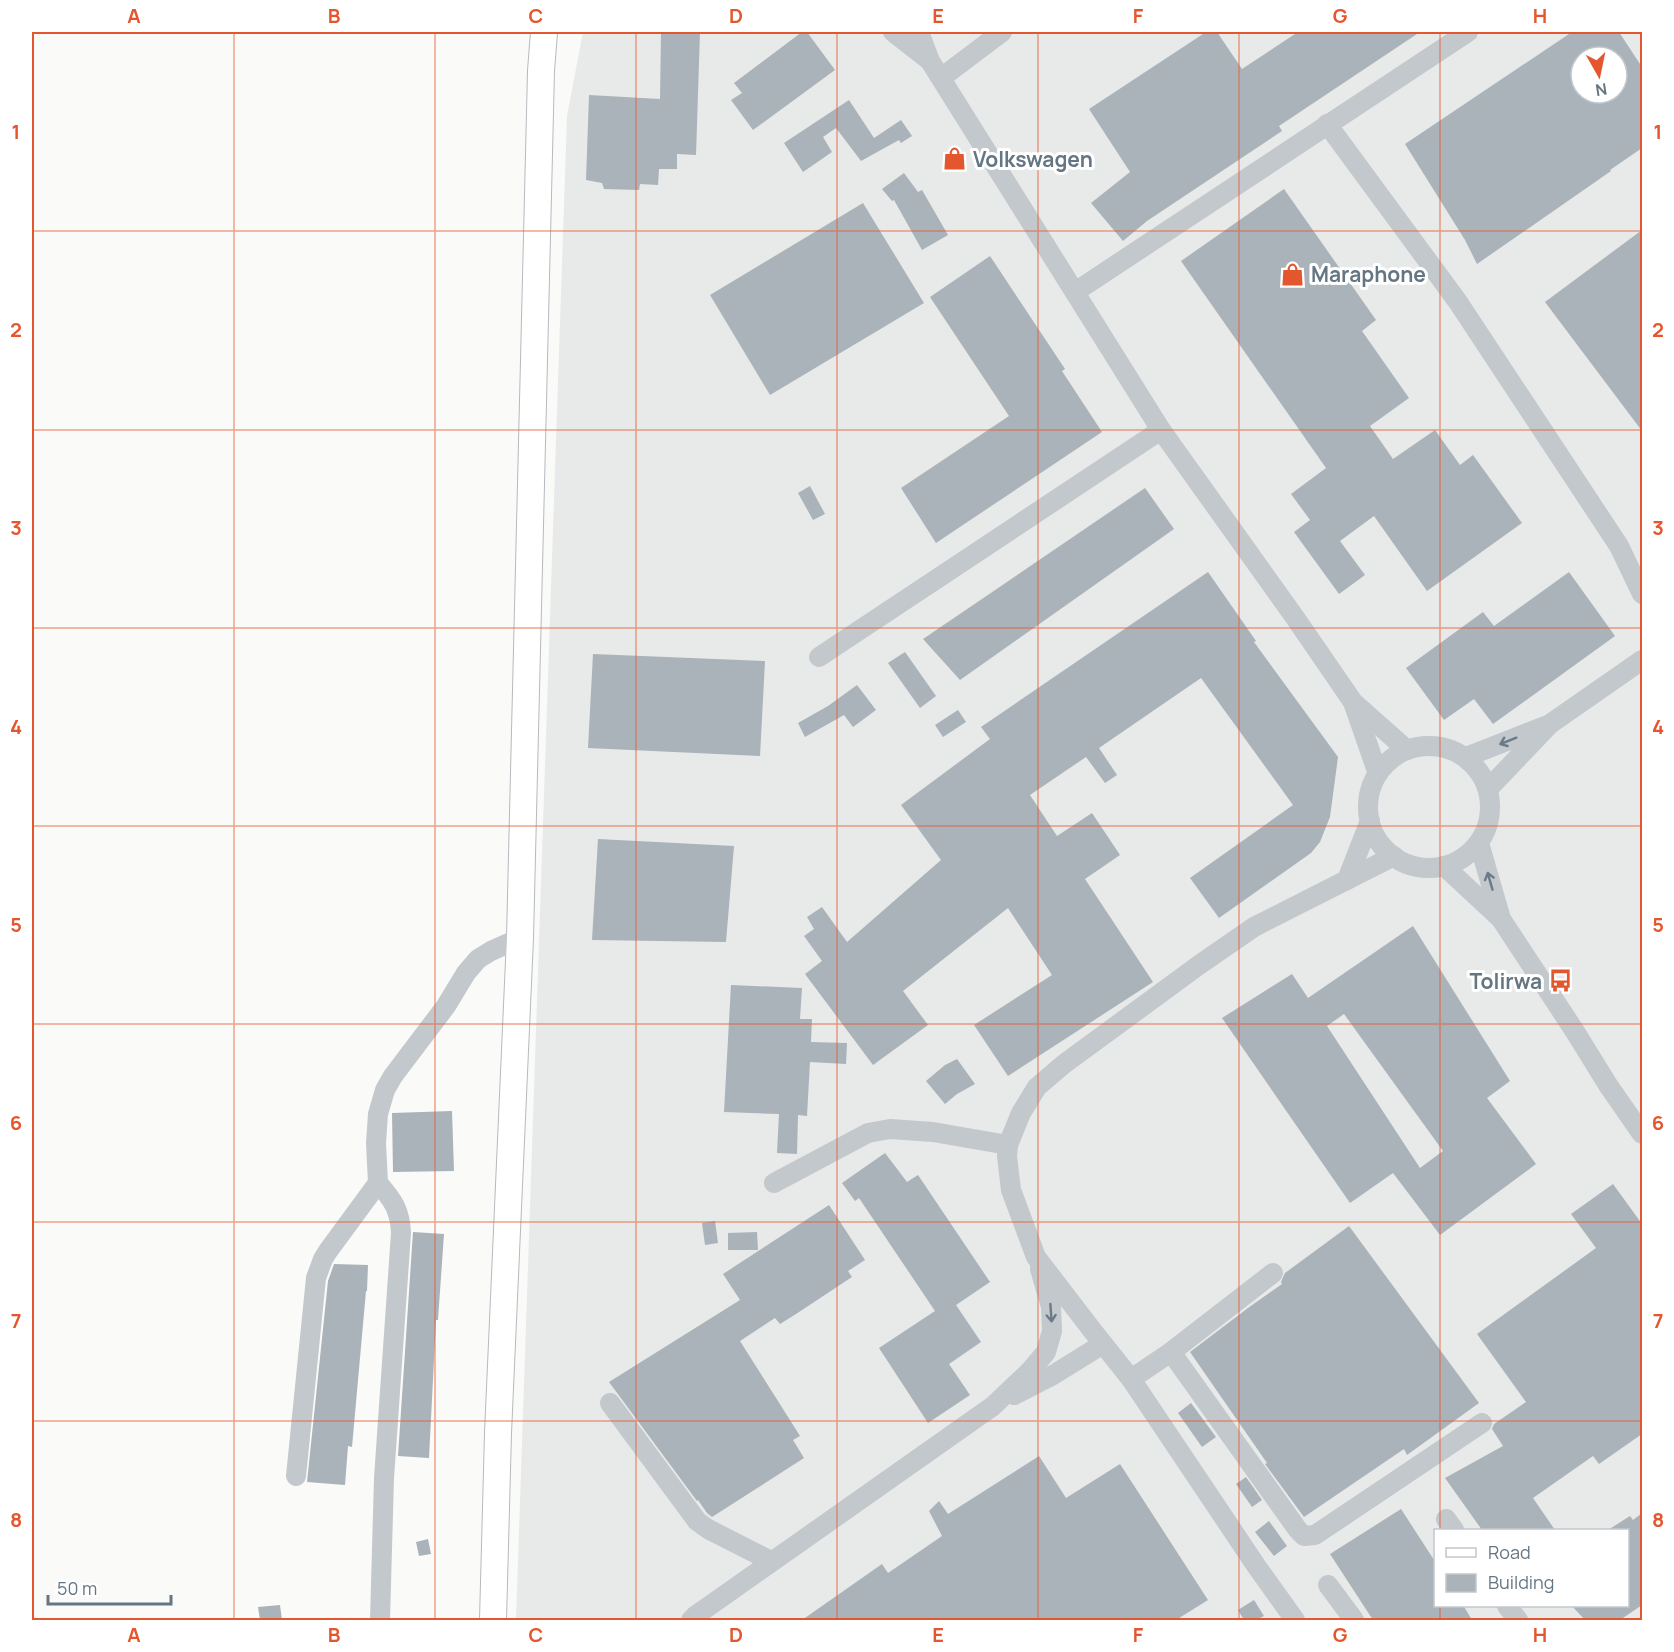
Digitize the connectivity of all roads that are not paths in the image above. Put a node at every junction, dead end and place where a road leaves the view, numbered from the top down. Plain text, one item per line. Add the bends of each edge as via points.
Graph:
1 (544, 32) edge
2 (893, 32) edge
3 (919, 32) edge
4 (1002, 32) edge
5 (1468, 32) edge
6 (930, 61) junction
7 (941, 78) junction
8 (1327, 124) junction
9 (1075, 292) junction
10 (1161, 429) junction
11 (1619, 546) junction
12 (1642, 572) edge
13 (1642, 594) edge
14 (819, 657) dead end
15 (1642, 660) edge
16 (1353, 702) junction
17 (1550, 724) junction
18 (1407, 750) junction
19 (1466, 757) junction
20 (1378, 774) junction
21 (1488, 789) junction
22 (1370, 821) junction
23 (1479, 843) junction
24 (1394, 856) junction
25 (1444, 866) junction
26 (1347, 880) junction
27 (1500, 918) junction
28 (520, 938) junction
29 (1642, 1134) edge
30 (1008, 1145) junction
31 (378, 1183) junction
32 (774, 1183) dead end
33 (1036, 1257) junction
34 (1273, 1274) dead end
35 (1103, 1344) junction
36 (1171, 1352) junction
37 (1131, 1379) junction
38 (610, 1403) dead end
39 (993, 1406) junction
40 (1482, 1423) dead end
41 (296, 1476) dead end
42 (771, 1561) junction
43 (1328, 1585) dead end
44 (1508, 1607) edge
45 (378, 1618) edge
46 (493, 1620) edge
47 (691, 1620) edge
48 (1295, 1620) edge
49 (1354, 1620) edge
50 (1518, 1620) edge

1 - 28 main road
2 - 6 lane
3 - 6 lane
4 - 7 lane
5 - 8 lane
6 - 7 lane
7 - 9 lane
8 - 9 lane
8 - 11 lane via 1458,302
9 - 10 lane
10 - 14 lane
10 - 16 lane
11 - 12 lane
11 - 13 lane
15 - 17 lane
16 - 18 lane
16 - 20 lane
17 -> 19 lane
17 - 21 lane
18 - 19 lane via 1427,746 1448,748
18 - 20 lane via 1390,760
19 - 21 lane via 1476,766
20 - 22 lane via 1368,805
21 - 23 lane via 1491,808
22 - 24 lane via 1378,841
22 - 26 lane
23 - 25 lane
27 -> 23 lane
24 - 25 lane via 1426,868
24 - 26 lane
25 - 27 lane
26 - 30 lane via 1254,927 1064,1064 1037,1087
27 - 29 lane
28 - 31 lane via 478,959 465,973 446,1006 393,1076 378,1114
28 - 46 main road
30 - 32 lane via 890,1129 867,1133
30 - 33 lane via 1011,1190
31 - 41 lane via 328,1251 316,1278
31 - 45 lane via 398,1210 401,1233
33 - 35 lane
33 -> 39 lane via 1051,1307 1049,1342 1030,1371
34 - 36 lane
35 - 37 lane
35 - 39 lane
36 - 37 lane
36 - 40 lane via 1304,1536 1315,1534
37 - 48 lane
38 - 42 lane via 698,1521
39 - 42 lane
42 - 47 lane
43 - 49 lane
44 - 50 lane

